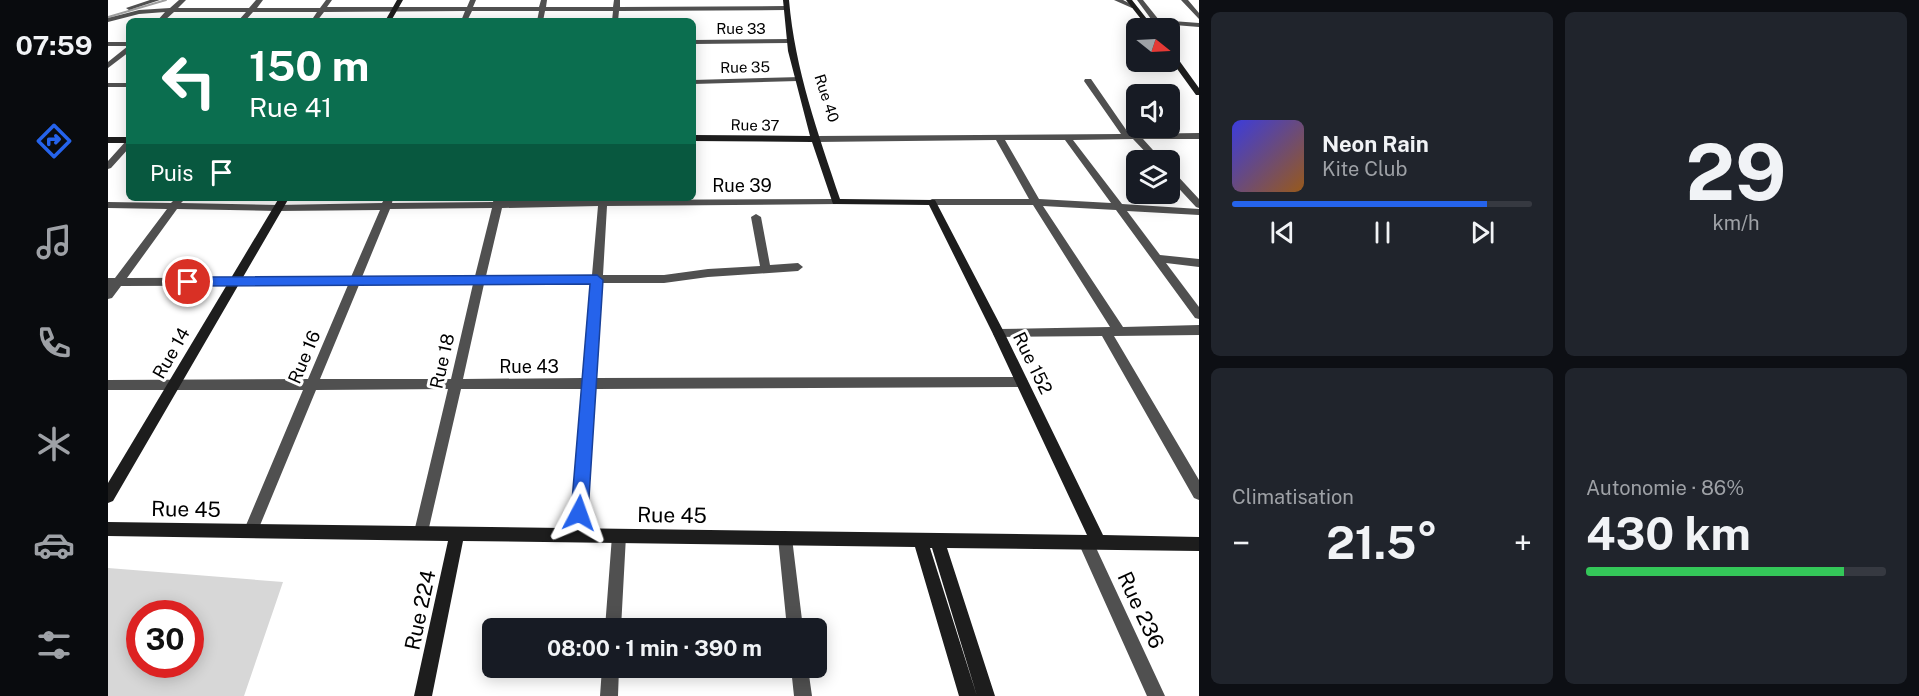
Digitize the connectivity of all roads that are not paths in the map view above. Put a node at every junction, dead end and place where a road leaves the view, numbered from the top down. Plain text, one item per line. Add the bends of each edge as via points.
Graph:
1 (157, 0) edge
2 (183, 0) edge
3 (260, 0) edge
4 (329, 0) edge
5 (400, 0) edge
6 (472, 0) edge
7 (544, 0) edge
8 (617, 0) edge
9 (792, 0) edge
10 (1117, 0) edge
11 (1129, 0) edge
12 (1140, 0) edge
13 (1184, 0) edge
14 (786, 4) edge
15 (1134, 7) junction
16 (395, 9) junction
17 (469, 9) junction
18 (543, 9) junction
19 (616, 9) junction
20 (173, 10) junction
21 (251, 10) junction
22 (322, 10) junction
23 (108, 14) edge
24 (1199, 17) edge
25 (164, 18) edge
26 (244, 18) edge
27 (316, 18) edge
28 (390, 18) edge
29 (465, 18) edge
30 (541, 18) edge
31 (615, 18) edge
32 (1143, 18) edge
33 (1153, 18) edge
34 (108, 20) edge
35 (1180, 25) edge
36 (1199, 25) edge
37 (789, 41) junction
38 (696, 42) edge
39 (108, 44) edge
40 (126, 44) edge
41 (126, 51) edge
42 (108, 66) edge
43 (1180, 66) edge
44 (798, 79) junction
45 (1088, 81) dead end
46 (696, 82) edge
47 (1196, 84) edge
48 (108, 85) edge
49 (126, 85) edge
50 (1199, 93) edge
51 (1126, 129) edge
52 (1180, 136) edge
53 (1199, 136) edge
54 (1067, 137) junction
55 (1126, 137) edge
56 (696, 138) edge
57 (999, 138) junction
58 (1133, 138) edge
59 (820, 139) junction
60 (108, 140) edge
61 (126, 142) edge
62 (126, 145) edge
63 (1147, 150) edge
64 (108, 166) edge
65 (1180, 184) edge
66 (498, 201) edge
67 (602, 201) edge
68 (696, 201) edge
69 (178, 202) edge
70 (223, 202) edge
71 (388, 202) edge
72 (841, 202) junction
73 (932, 202) junction
74 (1036, 202) junction
75 (281, 203) edge
76 (108, 205) edge
77 (1199, 205) edge
78 (1119, 206) junction
79 (1199, 212) edge
80 (756, 217) dead end
81 (1157, 258) junction
82 (1199, 263) edge
83 (798, 267) dead end
84 (766, 270) junction
85 (480, 280) junction
86 (597, 280) junction
87 (234, 281) junction
88 (355, 281) junction
89 (113, 282) edge
90 (108, 295) edge
91 (1199, 315) edge
92 (1199, 330) edge
93 (1112, 331) junction
94 (999, 333) junction
95 (1022, 382) junction
96 (589, 383) junction
97 (174, 384) junction
98 (312, 384) junction
99 (455, 384) junction
100 (108, 385) edge
101 (1199, 493) edge
102 (108, 496) edge
103 (108, 529) edge
104 (251, 530) junction
105 (421, 532) junction
106 (457, 534) junction
107 (578, 535) junction
108 (619, 536) junction
109 (785, 538) junction
110 (920, 540) junction
111 (938, 540) junction
112 (1092, 542) junction
113 (1199, 543) edge
114 (614, 618) edge
115 (794, 618) edge
116 (610, 678) edge
117 (801, 678) edge
118 (423, 696) edge
119 (609, 696) edge
120 (803, 696) edge
121 (968, 696) edge
122 (986, 696) edge
123 (1156, 696) edge

1 - 23 street
2 - 20 street
3 - 21 street
4 - 22 street
5 - 16 main road
6 - 17 street
7 - 18 street
8 - 19 street
9 - 59 main road, Rue 40 via 798,51
10 - 15 street
11 - 15 main road
12 - 33 street
13 - 24 street
14 - 19 street
14 - 37 main road, Rue 40
15 - 32 main road
16 - 17 street
16 - 22 street
16 - 28 main road
17 - 18 street
17 - 29 street
18 - 19 street
18 - 30 street
19 - 31 street
20 - 21 street
20 - 25 street
20 - 34 street via 139,12
21 - 22 street
21 - 26 street
22 - 27 street
35 - 36 street
37 - 38 street, Rue 33
37 - 44 main road, Rue 40
39 - 40 street
41 - 42 street
43 - 47 main road
44 - 46 street, Rue 35
44 - 59 main road, Rue 40
45 - 51 street
47 - 50 main road
48 - 49 street
52 - 53 street
54 - 55 street
54 - 57 street
54 - 78 street
56 - 59 main road, Rue 37
57 - 59 street
57 - 74 street
58 - 63 street
59 - 72 main road, Rue 40
60 - 61 main road
62 - 64 street
65 - 77 street
66 - 71 street, Rue 39
66 - 85 street, Rue 18
67 - 86 street
68 - 72 street, Rue 39
69 - 70 street, Rue 39
69 - 76 street, Rue 39
69 - 89 street
70 - 75 street, Rue 39
71 - 75 street, Rue 39
71 - 88 street, Rue 16
72 - 73 main road
73 - 74 street
73 - 94 main road, Rue 152
74 - 78 street
74 - 93 street
75 - 87 main road, Rue 14
78 - 79 street
78 - 81 street
80 - 84 street
81 - 82 street
81 - 91 street
83 - 84 street
84 - 86 street
85 - 86 street
85 - 88 street
85 - 99 street, Rue 18
86 - 96 street
87 - 88 street
87 - 89 street
87 - 97 main road, Rue 14
88 - 98 street, Rue 16
89 - 90 street
92 - 93 street
93 - 94 street
93 - 101 street
94 - 95 main road, Rue 152
95 - 96 street, Rue 43
95 - 112 main road, Rue 152
96 - 99 street, Rue 43
96 - 107 street
97 - 98 street, Rue 43
97 - 100 street, Rue 43
97 - 102 main road, Rue 14
98 - 99 street, Rue 43
98 - 104 street, Rue 16
99 - 105 street, Rue 18
103 - 104 main road, Rue 45
104 - 105 main road, Rue 45
105 - 106 main road, Rue 45
106 - 107 main road, Rue 45
106 - 118 main road, Rue 224
107 - 108 main road, Rue 45
108 - 109 main road, Rue 45
108 - 114 street
109 - 110 main road, Rue 45
109 - 115 street
110 - 111 main road, Rue 45
110 - 121 main road
111 - 112 main road, Rue 45
111 - 122 main road
112 - 113 main road, Rue 45
112 - 123 street, Rue 236
116 - 119 street
117 - 120 street

